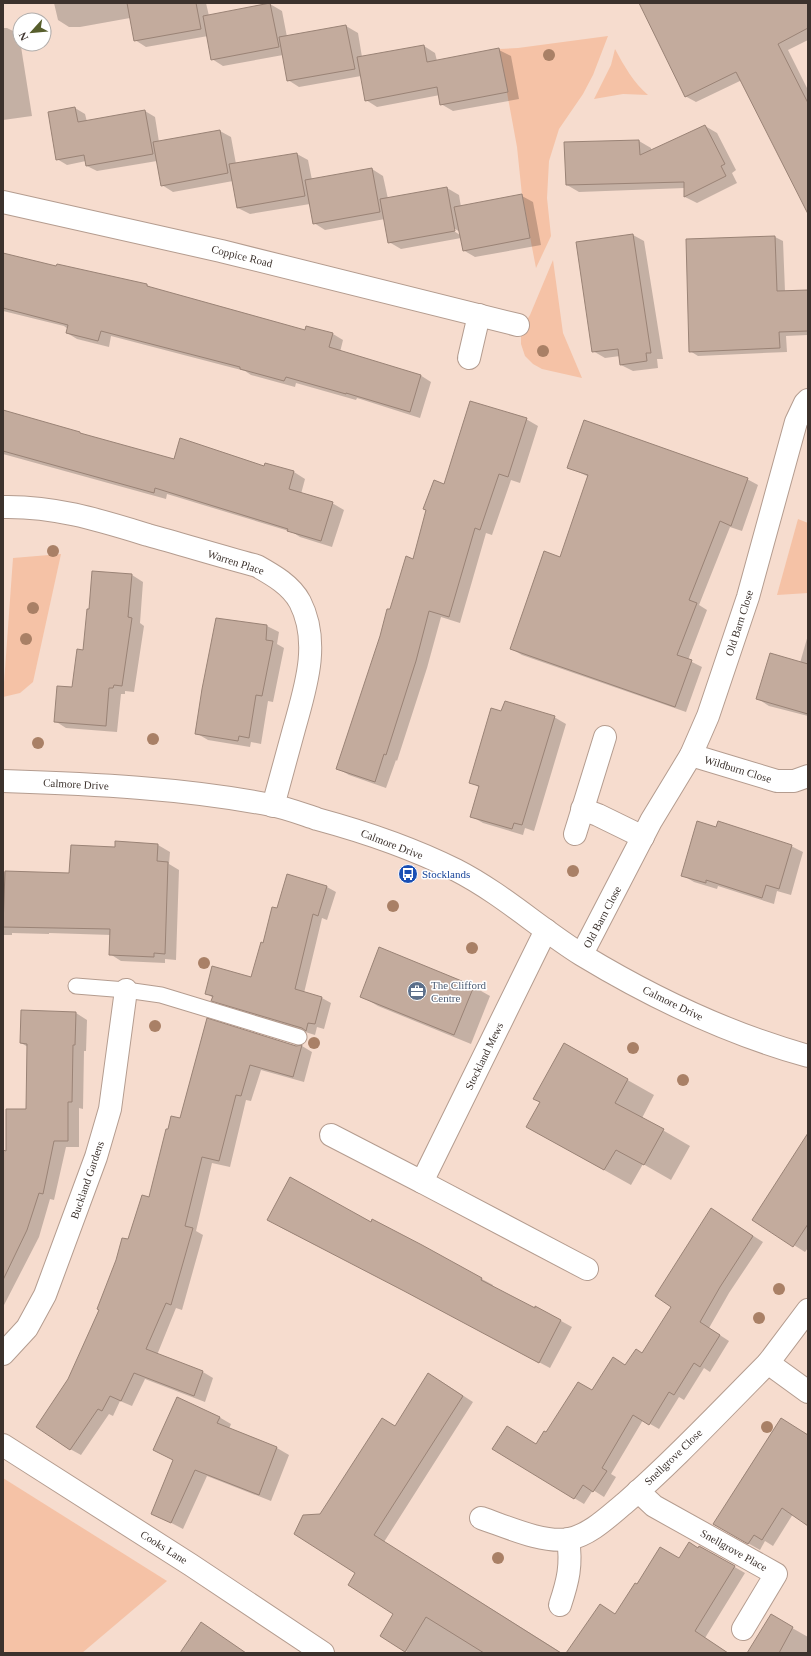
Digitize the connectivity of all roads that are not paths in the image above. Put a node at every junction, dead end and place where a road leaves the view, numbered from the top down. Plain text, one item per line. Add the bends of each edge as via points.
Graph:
1 (3, 202) edge
2 (479, 315) junction
3 (518, 325) dead end
4 (469, 358) dead end
5 (808, 400) edge
6 (3, 507) edge
7 (605, 737) dead end
8 (691, 755) junction
9 (808, 776) edge
10 (3, 781) edge
11 (273, 806) junction
12 (582, 809) junction
13 (575, 834) dead end
14 (643, 837) junction
15 (546, 930) junction
16 (582, 954) junction
17 (76, 986) dead end
18 (126, 990) junction
19 (299, 1037) dead end
20 (808, 1056) edge
21 (331, 1135) dead end
22 (422, 1182) junction
23 (587, 1269) dead end
24 (808, 1310) edge
25 (3, 1354) edge
26 (768, 1363) junction
27 (808, 1392) edge
28 (3, 1445) edge
29 (638, 1491) junction
30 (481, 1518) dead end
31 (568, 1539) junction
32 (560, 1605) dead end
33 (743, 1629) dead end
34 (323, 1653) edge

1 - 2 street, Coppice Road via 228,253
2 - 3 street, Coppice Road
2 - 4 street
5 - 8 street, Old Barn Close via 796,422 732,648
6 - 11 street, Warren Place via 51,509 83,515 256,566 274,575 289,588 300,601 306,618 311,657 308,680
7 - 12 street
8 - 9 street, Wildburn Close via 777,781
8 - 14 street, Old Barn Close
10 - 11 street, Calmore Drive via 149,788
11 - 15 street, Calmore Drive via 402,846 456,870 483,885
12 - 13 street
12 - 14 street
14 - 16 street, Old Barn Close
15 - 16 street, Calmore Drive
15 - 22 street, Stockland Mews
16 - 20 street, Calmore Drive via 653,995 718,1025
17 - 18 lane
18 - 19 lane via 161,995
18 - 25 street, Buckland Gardens via 113,1091 103,1136 46,1295 27,1328
21 - 22 street
22 - 23 street
24 - 26 street, Snellgrove Close
26 - 27 street
26 - 29 street, Snellgrove Close
28 - 34 street, Cooks Lane via 192,1565
29 - 31 street, Snellgrove Close via 592,1528
29 - 33 street, Snellgrove Place via 654,1506 776,1574
30 - 31 street, Snellgrove Close via 539,1537
31 - 32 street via 570,1568

